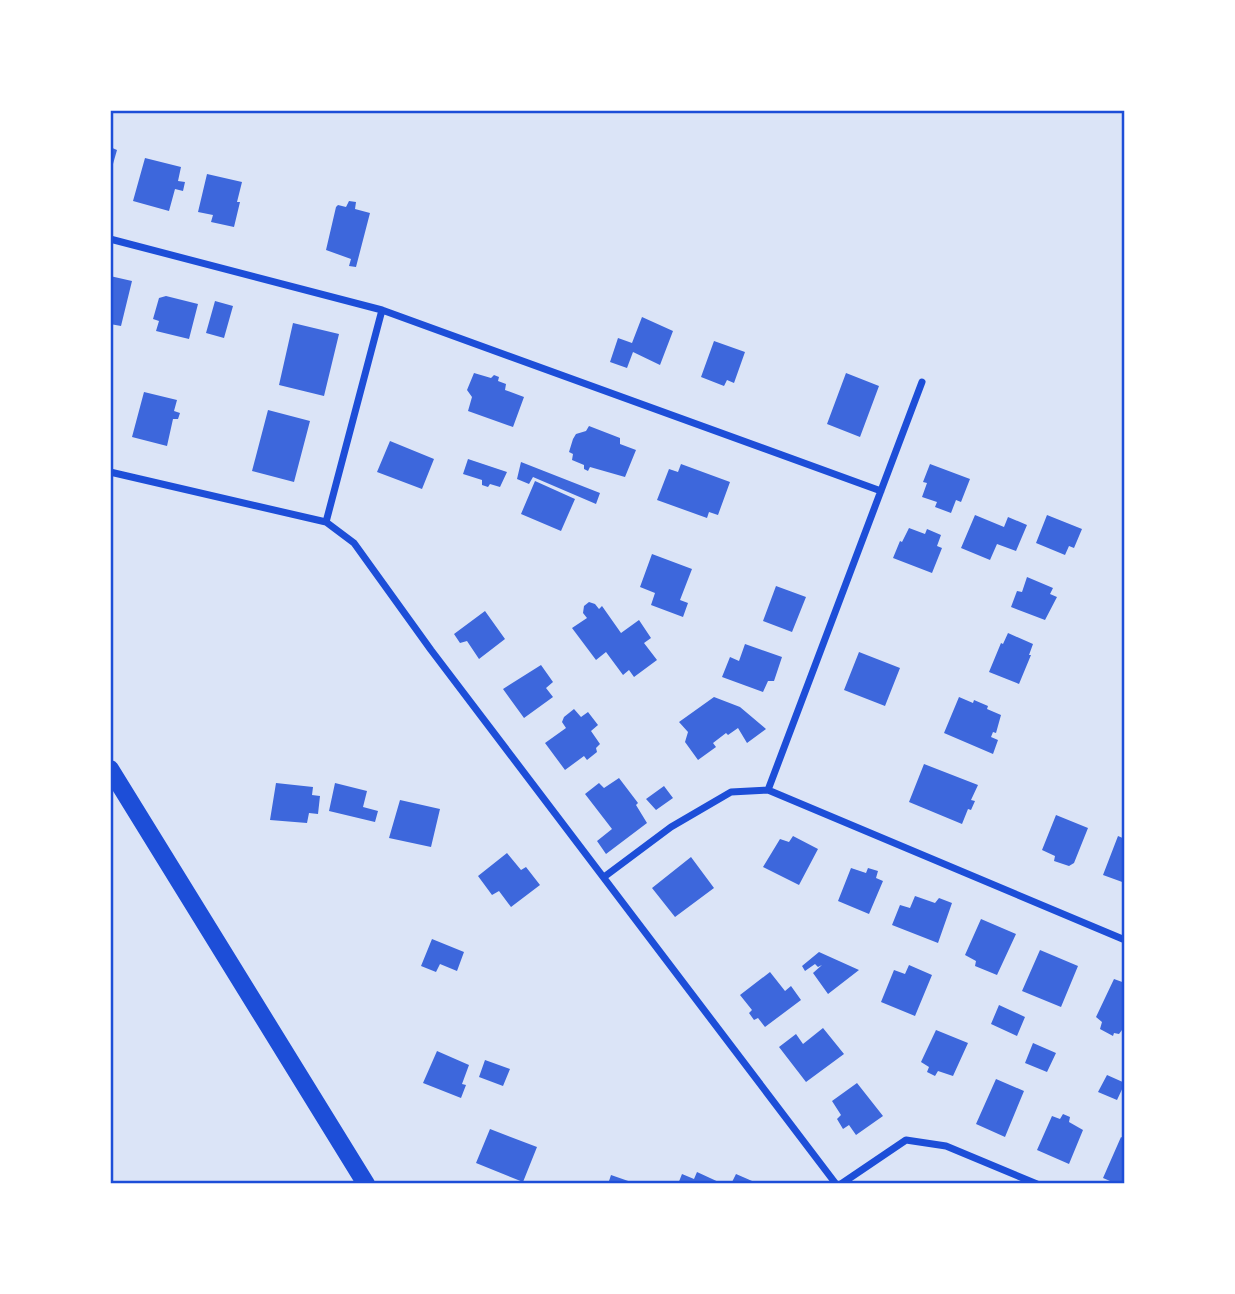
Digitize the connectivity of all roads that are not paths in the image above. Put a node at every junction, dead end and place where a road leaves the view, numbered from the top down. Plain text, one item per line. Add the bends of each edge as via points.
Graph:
1 (110, 239) edge
2 (382, 310) junction
3 (922, 382) dead end
4 (110, 471) edge
5 (881, 491) junction
6 (326, 522) junction
7 (110, 769) edge
8 (768, 790) junction
9 (604, 877) junction
10 (1125, 940) edge
11 (366, 1184) edge
12 (838, 1184) edge
13 (1037, 1184) edge

1 - 2 street
2 - 5 street
2 - 6 street
3 - 5 street
4 - 6 street
5 - 8 street
6 - 9 street via 354,543
7 - 11 main road
8 - 9 street via 731,792 671,827
8 - 10 street
9 - 12 street
12 - 13 street via 906,1140 946,1146

